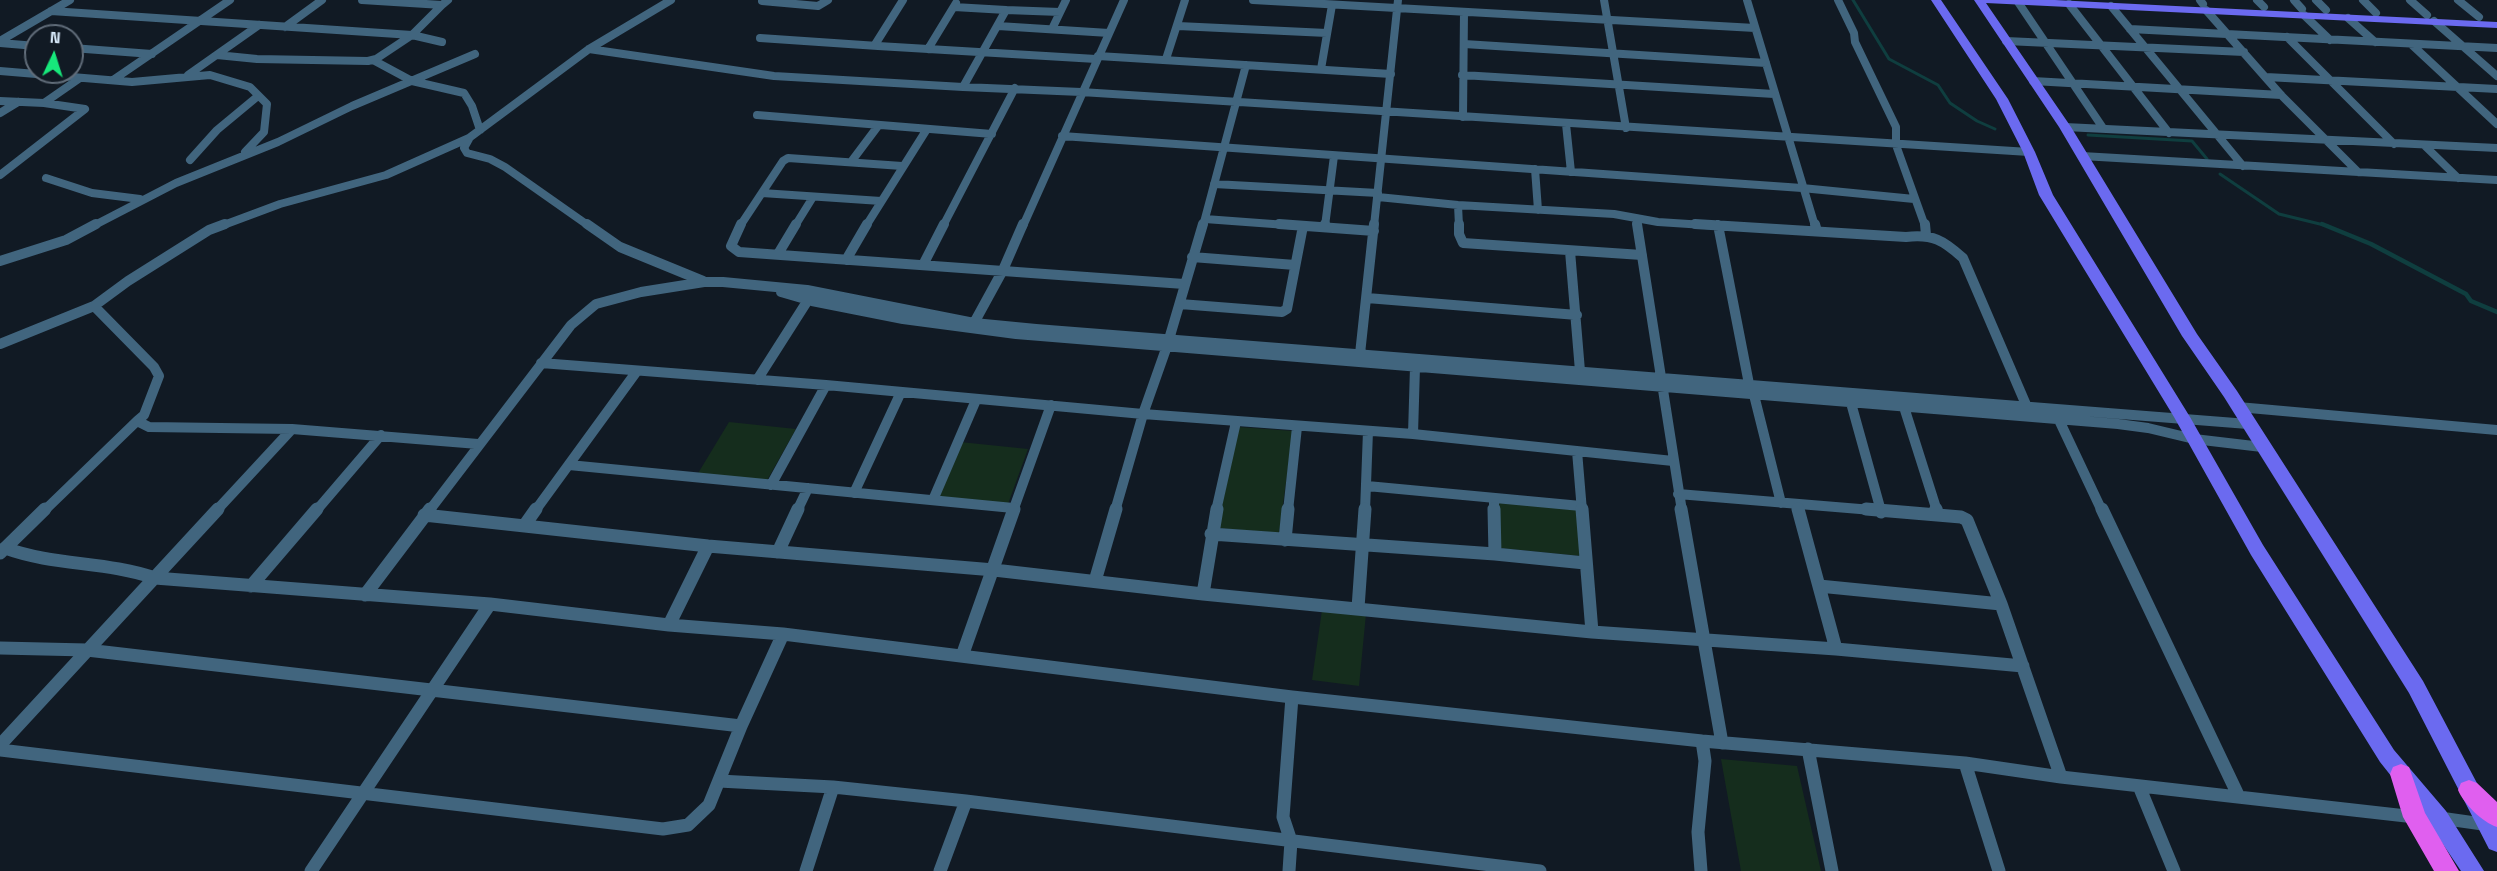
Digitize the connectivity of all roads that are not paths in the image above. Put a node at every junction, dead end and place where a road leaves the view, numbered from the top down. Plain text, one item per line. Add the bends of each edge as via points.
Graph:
1 (70, 0) edge
2 (230, 0) edge
3 (322, 0) edge
4 (362, 0) edge
5 (671, 0) edge
6 (828, 0) edge
7 (903, 0) edge
8 (1066, 0) edge
9 (1124, 0) edge
10 (1185, 0) edge
11 (1253, 0) edge
12 (1604, 0) edge
13 (1747, 0) edge
14 (1838, 0) edge
15 (1936, 0) edge
16 (1979, 0) edge
17 (1988, 0) edge
18 (2133, 0) edge
19 (2316, 0) edge
20 (2363, 0) edge
21 (2410, 0) edge
22 (2458, 0) edge
23 (762, 1) edge
24 (2159, 1) edge
25 (445, 2) edge
26 (2018, 2) junction
27 (955, 3) edge
28 (2261, 3) edge
29 (1397, 4) edge
30 (2069, 4) junction
31 (1332, 5) junction
32 (2203, 5) edge
33 (2111, 6) junction
34 (2300, 8) edge
35 (1006, 10) junction
36 (2326, 10) junction
37 (51, 11) junction
38 (1060, 12) junction
39 (1464, 12) junction
40 (2376, 12) junction
41 (2479, 17) junction
42 (2348, 18) junction
43 (2430, 18) junction
44 (2497, 18) edge
45 (1608, 20) junction
46 (199, 21) junction
47 (260, 25) junction
48 (2497, 25) edge
49 (998, 26) junction
50 (1178, 26) junction
51 (285, 27) junction
52 (1755, 28) junction
53 (1052, 29) junction
54 (2130, 29) junction
55 (1109, 33) junction
56 (1327, 33) junction
57 (2227, 34) junction
58 (412, 35) junction
59 (2287, 37) junction
60 (760, 38) dead end
61 (2330, 40) junction
62 (2006, 41) junction
63 (0, 42) edge
64 (442, 42) dead end
65 (2375, 42) junction
66 (2046, 43) junction
67 (1464, 44) junction
68 (2411, 44) junction
69 (24, 45) edge
70 (878, 45) junction
71 (2101, 45) junction
72 (2463, 47) junction
73 (2145, 48) junction
74 (2497, 48) edge
75 (84, 49) edge
76 (589, 49) junction
77 (928, 49) junction
78 (982, 52) junction
79 (2244, 52) junction
80 (1614, 53) junction
81 (152, 54) junction
82 (475, 54) dead end
83 (217, 55) junction
84 (1097, 57) junction
85 (1166, 59) junction
86 (373, 60) junction
87 (1766, 63) junction
88 (1246, 65) junction
89 (1321, 69) junction
90 (0, 71) edge
91 (24, 73) edge
92 (1391, 74) junction
93 (1462, 75) junction
94 (186, 76) junction
95 (2497, 76) edge
96 (2266, 77) junction
97 (84, 78) edge
98 (113, 80) junction
99 (2333, 80) junction
100 (412, 81) junction
101 (2033, 81) junction
102 (2074, 83) junction
103 (71, 84) edge
104 (1620, 85) junction
105 (963, 87) junction
106 (2134, 87) junction
107 (2457, 87) junction
108 (1015, 88) junction
109 (2180, 89) junction
110 (2497, 89) edge
111 (1082, 92) junction
112 (1774, 94) junction
113 (2281, 95) junction
114 (258, 96) junction
115 (0, 101) edge
116 (18, 102) junction
117 (44, 103) junction
118 (1236, 103) junction
119 (0, 112) edge
120 (1387, 112) junction
121 (757, 116) dead end
122 (1463, 117) junction
123 (1566, 124) junction
124 (2497, 124) edge
125 (878, 126) junction
126 (2064, 127) junction
127 (1626, 128) junction
128 (2103, 128) junction
129 (927, 129) junction
130 (480, 130) junction
131 (2169, 133) junction
132 (992, 134) junction
133 (1062, 136) junction
134 (2218, 136) junction
135 (469, 138) junction
136 (1786, 138) junction
137 (2326, 141) junction
138 (2394, 144) junction
139 (1896, 145) junction
140 (2424, 145) junction
141 (1224, 148) junction
142 (2497, 148) edge
143 (2029, 152) junction
144 (241, 156) junction
145 (1334, 156) junction
146 (2082, 156) junction
147 (1381, 159) junction
148 (190, 160) dead end
149 (851, 162) junction
150 (902, 166) junction
151 (2243, 166) junction
152 (1535, 169) junction
153 (1571, 172) junction
154 (2358, 172) junction
155 (0, 175) edge
156 (46, 178) dead end
157 (2458, 178) junction
158 (2497, 180) edge
159 (1214, 184) junction
160 (1802, 188) junction
161 (1330, 190) junction
162 (762, 193) junction
163 (1378, 195) junction
164 (813, 197) junction
165 (144, 199) junction
166 (1914, 199) junction
167 (881, 201) junction
168 (1458, 205) junction
169 (1538, 210) junction
170 (1635, 218) junction
171 (1205, 219) junction
172 (1718, 225) junction
173 (1303, 226) junction
174 (1325, 227) junction
175 (1374, 231) junction
176 (1817, 231) junction
177 (1926, 235) junction
178 (1570, 251) junction
179 (778, 254) junction
180 (1642, 255) junction
181 (1191, 257) junction
182 (846, 260) junction
183 (0, 261) edge
184 (923, 265) junction
185 (1295, 265) junction
186 (1003, 270) junction
187 (704, 282) junction
188 (1184, 284) junction
189 (772, 288) junction
190 (1367, 298) junction
191 (808, 300) junction
192 (1180, 303) junction
193 (94, 306) junction
194 (1577, 315) junction
195 (974, 323) junction
196 (1168, 342) junction
197 (0, 344) edge
198 (1360, 354) junction
199 (541, 363) junction
200 (1415, 367) junction
201 (1580, 370) junction
202 (637, 371) junction
203 (757, 380) junction
204 (1661, 383) junction
205 (826, 385) junction
206 (1751, 389) junction
207 (901, 392) junction
208 (976, 400) junction
209 (1851, 403) junction
210 (1051, 405) junction
211 (1904, 407) junction
212 (2027, 407) junction
213 (2238, 407) junction
214 (1143, 414) junction
215 (2182, 417) junction
216 (2059, 420) junction
217 (137, 421) junction
218 (1236, 422) junction
219 (2248, 424) junction
220 (1297, 427) junction
221 (292, 429) junction
222 (2497, 430) edge
223 (1368, 431) junction
224 (1413, 434) junction
225 (381, 435) junction
226 (2194, 439) junction
227 (478, 444) junction
228 (2262, 447) junction
229 (1577, 451) junction
230 (1673, 461) junction
231 (569, 465) junction
232 (771, 485) junction
233 (1367, 486) junction
234 (808, 488) junction
235 (854, 493) junction
236 (1678, 494) junction
237 (1494, 498) junction
238 (933, 500) junction
239 (1781, 502) junction
240 (1797, 504) junction
241 (1581, 506) junction
242 (1013, 508) junction
243 (1881, 512) junction
244 (424, 515) junction
245 (1938, 515) junction
246 (524, 526) junction
247 (1211, 534) junction
248 (1285, 540) junction
249 (1363, 545) junction
250 (708, 546) junction
251 (3, 551) edge
252 (778, 552) junction
253 (1496, 554) junction
254 (1585, 562) junction
255 (994, 570) junction
256 (155, 578) junction
257 (1095, 581) junction
258 (251, 586) junction
259 (1819, 586) junction
260 (1203, 594) junction
261 (365, 595) junction
262 (490, 604) junction
263 (2001, 604) junction
264 (1358, 608) junction
265 (669, 625) junction
266 (1592, 632) junction
267 (783, 634) junction
268 (1702, 639) junction
269 (0, 648) edge
270 (1836, 649) junction
271 (87, 650) junction
272 (962, 656) junction
273 (2023, 666) junction
274 (431, 689) junction
275 (1292, 697) junction
276 (741, 726) junction
277 (1702, 741) junction
278 (1722, 743) junction
279 (0, 745) edge
280 (1808, 749) junction
281 (0, 750) edge
282 (1965, 764) junction
283 (2401, 774) joint
284 (2061, 777) junction
285 (719, 781) junction
286 (2139, 786) junction
287 (834, 787) junction
288 (2469, 790) joint
289 (366, 792) junction
290 (2239, 797) junction
291 (966, 801) junction
292 (2426, 817) junction
293 (2495, 828) edge
294 (1291, 842) junction
295 (311, 871) edge
296 (806, 871) edge
297 (940, 871) edge
298 (1289, 871) edge
299 (1540, 871) edge
300 (1701, 871) edge
301 (1832, 871) edge
302 (2000, 871) edge
303 (2174, 871) edge
304 (2448, 871) edge
305 (2473, 871) edge

1 - 37 street
2 - 46 street
3 - 51 street
4 - 25 street
5 - 76 street
6 - 23 street via 818,6
7 - 70 street via 880,33
8 - 38 street
9 - 55 street
10 - 50 street
11 - 31 street
12 - 45 street
13 - 52 street
14 - 139 street via 1896,127
15 - 143 main road via 2002,99
16 - 62 main road
17 - 26 main road
18 - 24 main road
19 - 36 street
20 - 40 street
21 - 43 street
22 - 41 street
24 - 32 main road
25 - 58 street
26 - 30 main road
26 - 66 street
27 - 35 street
27 - 77 street
28 - 32 main road
28 - 34 main road
29 - 31 street
29 - 39 street
29 - 92 street
30 - 33 main road
30 - 71 street
31 - 56 street
32 - 33 main road
32 - 34 main road
32 - 57 street
33 - 54 street
34 - 36 main road
34 - 42 main road
34 - 61 street
35 - 38 street
35 - 49 street
36 - 40 main road
37 - 46 street
37 - 63 street
38 - 53 street
39 - 45 street
39 - 67 street
40 - 43 main road
41 - 43 main road
41 - 44 main road
42 - 43 main road
42 - 65 street
43 - 48 main road
43 - 72 street
45 - 52 street
45 - 80 street
46 - 47 street
46 - 81 street
47 - 51 street
47 - 83 street
49 - 53 street
49 - 78 street
50 - 56 street
50 - 85 street
51 - 58 street
52 - 87 street
53 - 55 street
54 - 57 street
54 - 73 street
55 - 84 street
56 - 89 street
57 - 59 street
57 - 79 street
58 - 64 street
58 - 86 street
59 - 61 street
59 - 99 street
60 - 70 street
61 - 65 street
62 - 66 street
62 - 101 main road
63 - 69 street
65 - 68 street
66 - 71 street
66 - 102 street
67 - 80 street
67 - 93 street
68 - 72 street
68 - 107 street
70 - 77 street
71 - 73 street
71 - 106 street
72 - 74 street
72 - 95 street
73 - 79 street
73 - 109 street
75 - 81 street
76 - 105 street via 774,76
76 - 130 street
77 - 78 street
78 - 84 street
78 - 105 street
79 - 96 street
80 - 87 street
80 - 104 street
81 - 98 street
82 - 100 street
83 - 86 street
83 - 94 street
84 - 85 street
84 - 111 street
85 - 88 street
86 - 100 street
87 - 112 street
88 - 89 street
88 - 118 street
89 - 92 street
90 - 91 street
92 - 120 street
93 - 104 street
93 - 122 street
94 - 98 street via 158,81
94 - 114 street via 210,75 232,80 250,87
96 - 99 street
96 - 113 street
97 - 98 street
99 - 107 street
99 - 138 street
100 - 130 street via 464,93
100 - 144 street
101 - 102 street
101 - 126 main road
102 - 106 street
102 - 128 street
103 - 117 street
104 - 112 street
104 - 127 street
105 - 108 street
106 - 109 street
106 - 131 street
107 - 110 street
107 - 124 street
108 - 111 street
108 - 132 street
109 - 113 street
109 - 134 street
111 - 118 street
111 - 133 street
112 - 136 street
113 - 137 street
114 - 144 street via 267,104 264,132
114 - 148 street via 217,130
115 - 116 street
116 - 117 street
116 - 119 street
117 - 155 street via 85,109
118 - 120 street
118 - 141 street
120 - 122 street
120 - 147 street
121 - 125 street
122 - 123 street
123 - 127 street
123 - 153 street
125 - 129 street
125 - 149 street
126 - 128 street
126 - 146 main road
127 - 136 street
128 - 131 street
129 - 132 street
129 - 150 street
130 - 135 street
131 - 134 street
132 - 184 street
133 - 141 street
133 - 186 street
134 - 137 street
134 - 151 street
135 - 187 street via 464,148 467,153 505,166 620,248
135 - 193 street via 386,175 280,204 209,230
136 - 139 street
136 - 160 street
137 - 138 street
137 - 154 street
138 - 140 street
139 - 143 street
139 - 166 street
140 - 142 street
140 - 157 street
141 - 145 street
141 - 159 street
143 - 215 main road via 2046,195
144 - 165 street
145 - 147 street
145 - 161 street
146 - 151 street
146 - 213 main road via 2190,336
147 - 152 street
147 - 163 street
149 - 150 street
149 - 162 street via 788,158
150 - 167 street
151 - 154 street
152 - 153 street
152 - 169 street
153 - 160 street
154 - 157 street
156 - 165 street via 94,195
157 - 158 street
159 - 161 street
159 - 171 street
160 - 166 street
160 - 176 street
161 - 163 street
161 - 174 street
162 - 164 street
162 - 179 street via 731,246 739,252
163 - 168 street
163 - 175 street
164 - 167 street
164 - 179 street
165 - 183 street via 66,240
166 - 177 street
167 - 182 street
168 - 169 street
168 - 178 street via 1463,243
169 - 170 street
170 - 172 street
170 - 180 street
171 - 173 street
171 - 181 street
172 - 176 street
172 - 206 street
173 - 174 street
173 - 185 street
174 - 175 street
175 - 190 street
176 - 177 street
177 - 212 street via 1943,242 1963,258
178 - 180 street
178 - 194 street
179 - 182 street
180 - 204 street
181 - 185 street
181 - 188 street
182 - 184 street
184 - 186 street
185 - 192 street via 1287,309 1282,312
186 - 188 street
186 - 195 street
187 - 189 street
187 - 199 street via 596,304 571,325
188 - 192 street
189 - 191 street
189 - 195 street via 818,292
190 - 194 street
190 - 198 street
191 - 196 street via 972,331
191 - 203 street
192 - 196 street
193 - 197 street
193 - 217 street via 159,376 144,415
194 - 201 street
195 - 196 street
196 - 198 street
196 - 200 street
196 - 214 street
198 - 201 street
199 - 202 street
199 - 227 street
200 - 204 street
200 - 224 street
201 - 204 street
202 - 203 street
202 - 231 street
203 - 205 street
204 - 206 street
204 - 230 street
205 - 207 street
205 - 232 street
206 - 209 street
206 - 212 street
206 - 239 street
207 - 208 street
207 - 235 street
208 - 210 street
208 - 238 street
209 - 211 street
209 - 243 street
210 - 214 street
210 - 242 street
211 - 216 street
211 - 245 street
212 - 215 street
213 - 219 main road
213 - 222 street
214 - 218 street
214 - 257 street
215 - 219 street
215 - 226 main road
216 - 226 street via 2148,428
216 - 290 street
217 - 221 street via 149,427 171,429
217 - 251 street
218 - 220 street
218 - 247 street
219 - 228 main road
220 - 223 street
220 - 248 street
221 - 225 street
221 - 256 street
223 - 224 street
223 - 233 street
224 - 229 street
225 - 227 street
225 - 258 street
226 - 228 street
226 - 283 main road via 2256,549
227 - 244 street
228 - 288 main road via 2416,687
229 - 230 street
229 - 241 street
230 - 236 street
231 - 232 street
231 - 246 street
232 - 234 street
233 - 237 street
233 - 249 street
234 - 235 street
234 - 252 street
235 - 238 street
236 - 239 street
236 - 268 street
237 - 241 street
237 - 253 street
238 - 242 street
239 - 240 street
240 - 243 street
240 - 259 street
241 - 254 street
242 - 255 street
243 - 245 street
244 - 246 street
244 - 261 street
245 - 263 street via 1967,520
246 - 250 street
247 - 248 street
247 - 260 street
248 - 249 street
249 - 253 street
249 - 264 street
250 - 252 street
250 - 265 street
251 - 256 street via 133,570
252 - 255 street
253 - 254 street
254 - 266 street
255 - 257 street
255 - 272 street
256 - 258 street
256 - 271 street
257 - 260 street
258 - 261 street
259 - 263 street
259 - 270 street
260 - 264 street
261 - 262 street
262 - 265 street
262 - 274 street
263 - 273 street
264 - 266 street
265 - 267 street
266 - 268 street
267 - 272 street
267 - 276 street
268 - 270 street
268 - 278 street
269 - 271 street
270 - 273 street
271 - 274 street
271 - 279 street
272 - 275 street
273 - 284 street
274 - 276 street
274 - 289 street
275 - 277 street
275 - 294 street via 1283,817
276 - 285 street
277 - 278 street
277 - 300 street via 1705,761 1698,832
278 - 280 street
280 - 282 street
280 - 301 street
281 - 289 street
282 - 284 street
282 - 302 street
283 - 292 highway
284 - 286 street
285 - 287 street
285 - 289 street via 709,805 688,825 663,829
286 - 290 street
286 - 303 street
287 - 291 street
287 - 296 street
288 - 293 highway
289 - 295 street
290 - 292 street
291 - 294 street
291 - 297 street
292 - 293 street
292 - 304 highway
292 - 305 main road
294 - 298 street
294 - 299 street

